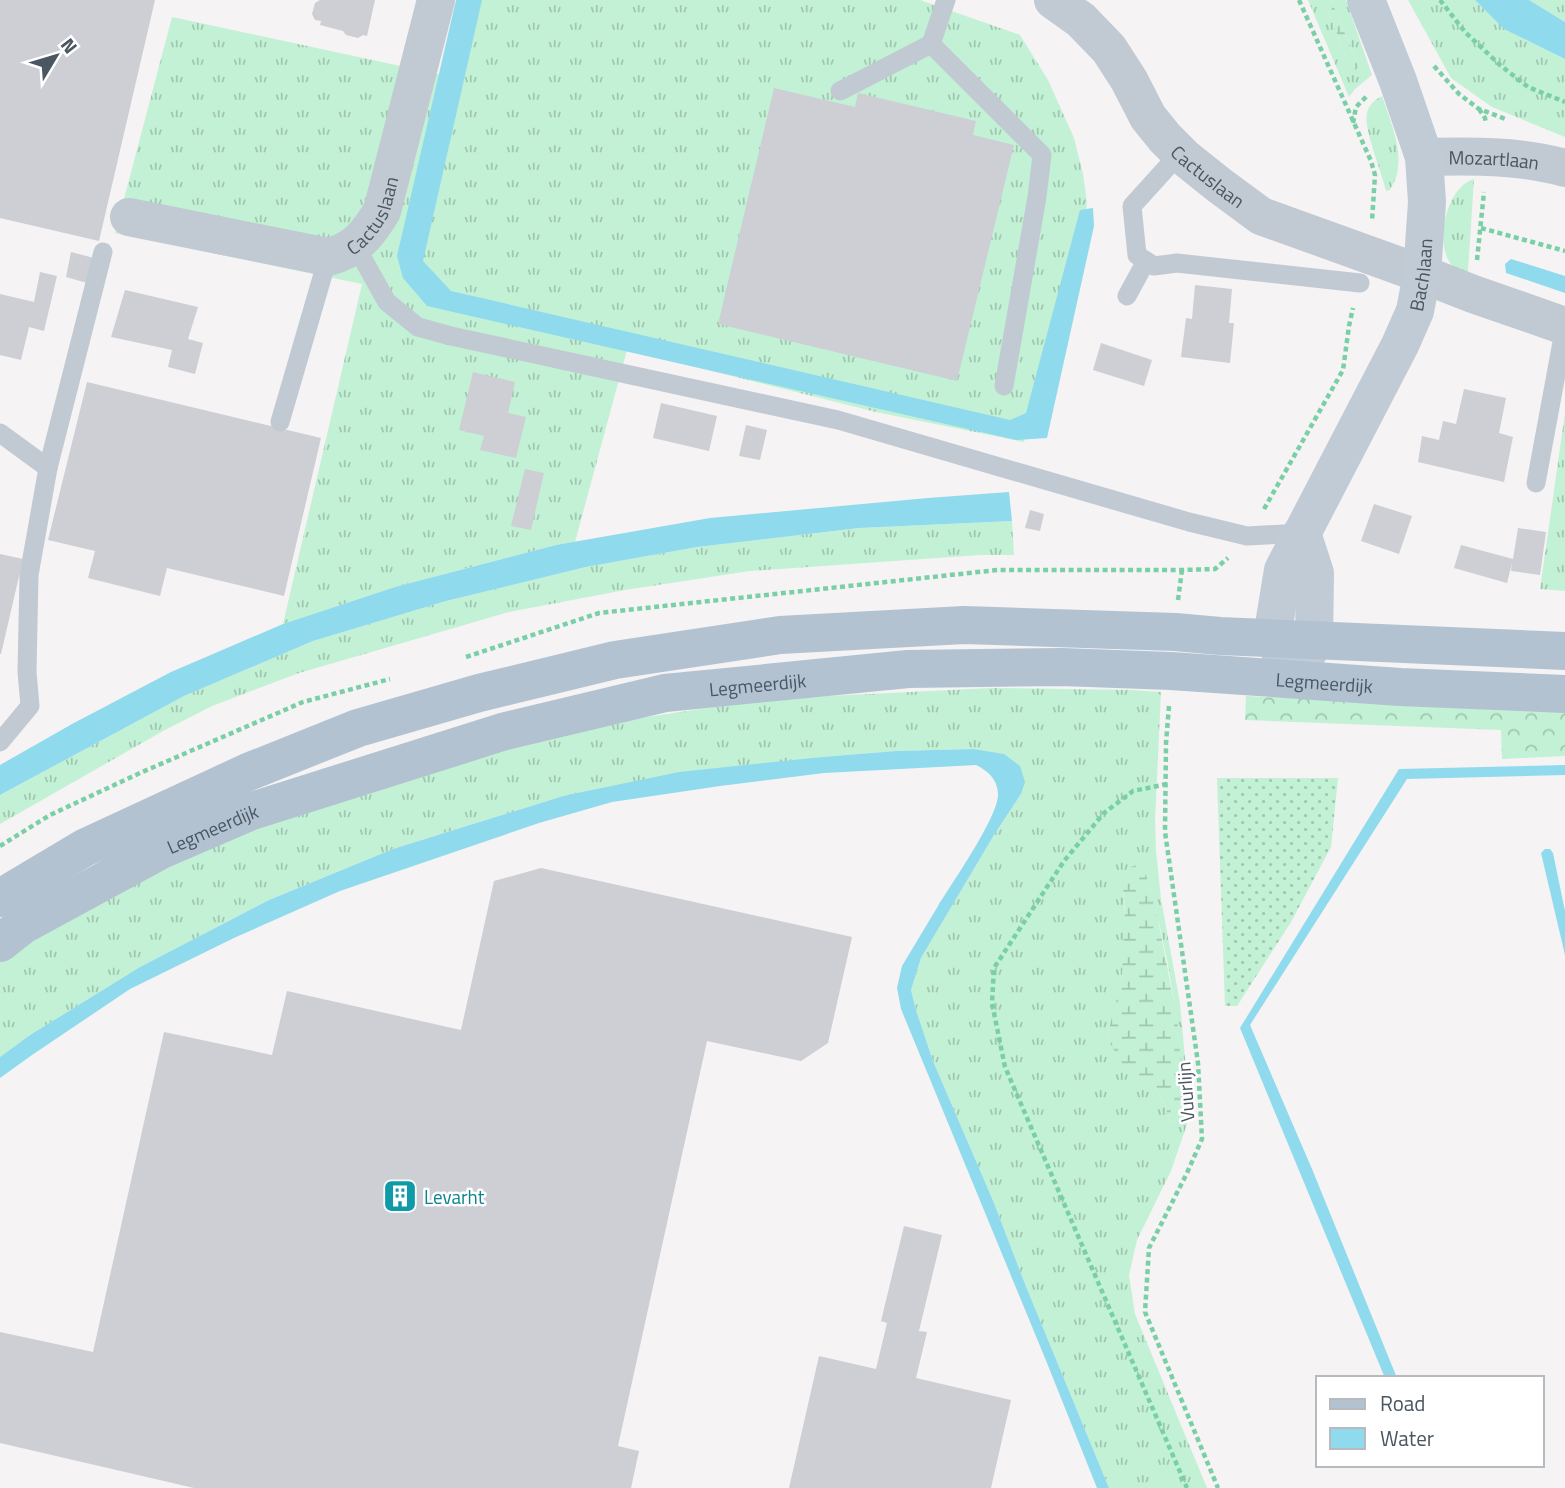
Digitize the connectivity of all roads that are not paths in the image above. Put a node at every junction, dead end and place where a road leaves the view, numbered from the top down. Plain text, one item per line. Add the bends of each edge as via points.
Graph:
1 (436, 0) edge
2 (946, 0) edge
3 (1053, 0) edge
4 (1366, 0) edge
5 (931, 44) junction
6 (840, 91) dead end
7 (1180, 153) junction
8 (1424, 157) junction
9 (1565, 167) edge
10 (129, 216) dead end
11 (103, 251) dead end
12 (342, 251) junction
13 (1146, 261) junction
14 (1363, 269) junction
15 (1422, 274) junction
16 (1127, 296) dead end
17 (1565, 326) edge
18 (1004, 386) dead end
19 (280, 422) dead end
20 (0, 433) edge
21 (48, 468) junction
22 (1536, 482) dead end
23 (1302, 533) junction
24 (1272, 637) junction
25 (1314, 640) junction
26 (1565, 651) edge
27 (1295, 680) junction
28 (1565, 694) edge
29 (0, 742) edge
30 (0, 898) edge
31 (0, 943) edge

1 - 12 street, Cactuslaan via 382,211 371,229
2 - 5 lane
3 - 7 street, Cactuslaan via 1109,49 1149,117
4 - 8 main road, Bachlaan
5 - 6 lane
5 - 18 lane via 1042,155
7 - 13 lane via 1132,206 1137,255
7 - 14 street, Cactuslaan via 1261,216
8 - 9 street, Mozartlaan via 1485,156
8 - 15 main road, Bachlaan via 1427,202
10 - 12 street, Cactuslaan
11 - 21 lane
12 - 19 lane
12 - 23 lane via 387,302 418,327 838,420 1247,536
13 - 14 lane via 1154,267 1177,263
13 - 16 lane
14 - 15 street, Cactuslaan
15 - 17 street
15 - 23 main road, Bachlaan via 1415,311 1400,345
17 - 22 lane
20 - 21 lane
21 - 29 lane via 29,575 30,706
23 - 24 main road, Bachlaan via 1283,570
23 - 25 main road via 1315,573
24 - 25 main road, Legmeerdijk
24 - 27 main road
24 - 30 main road, Legmeerdijk via 964,625 780,635 615,660 479,693 346,733 248,772 84,848
25 - 26 main road, Legmeerdijk
25 - 27 main road
27 - 28 main road, Legmeerdijk
27 - 31 main road, Legmeerdijk via 1062,667 908,669 664,693 502,732 249,811 161,850 23,925

